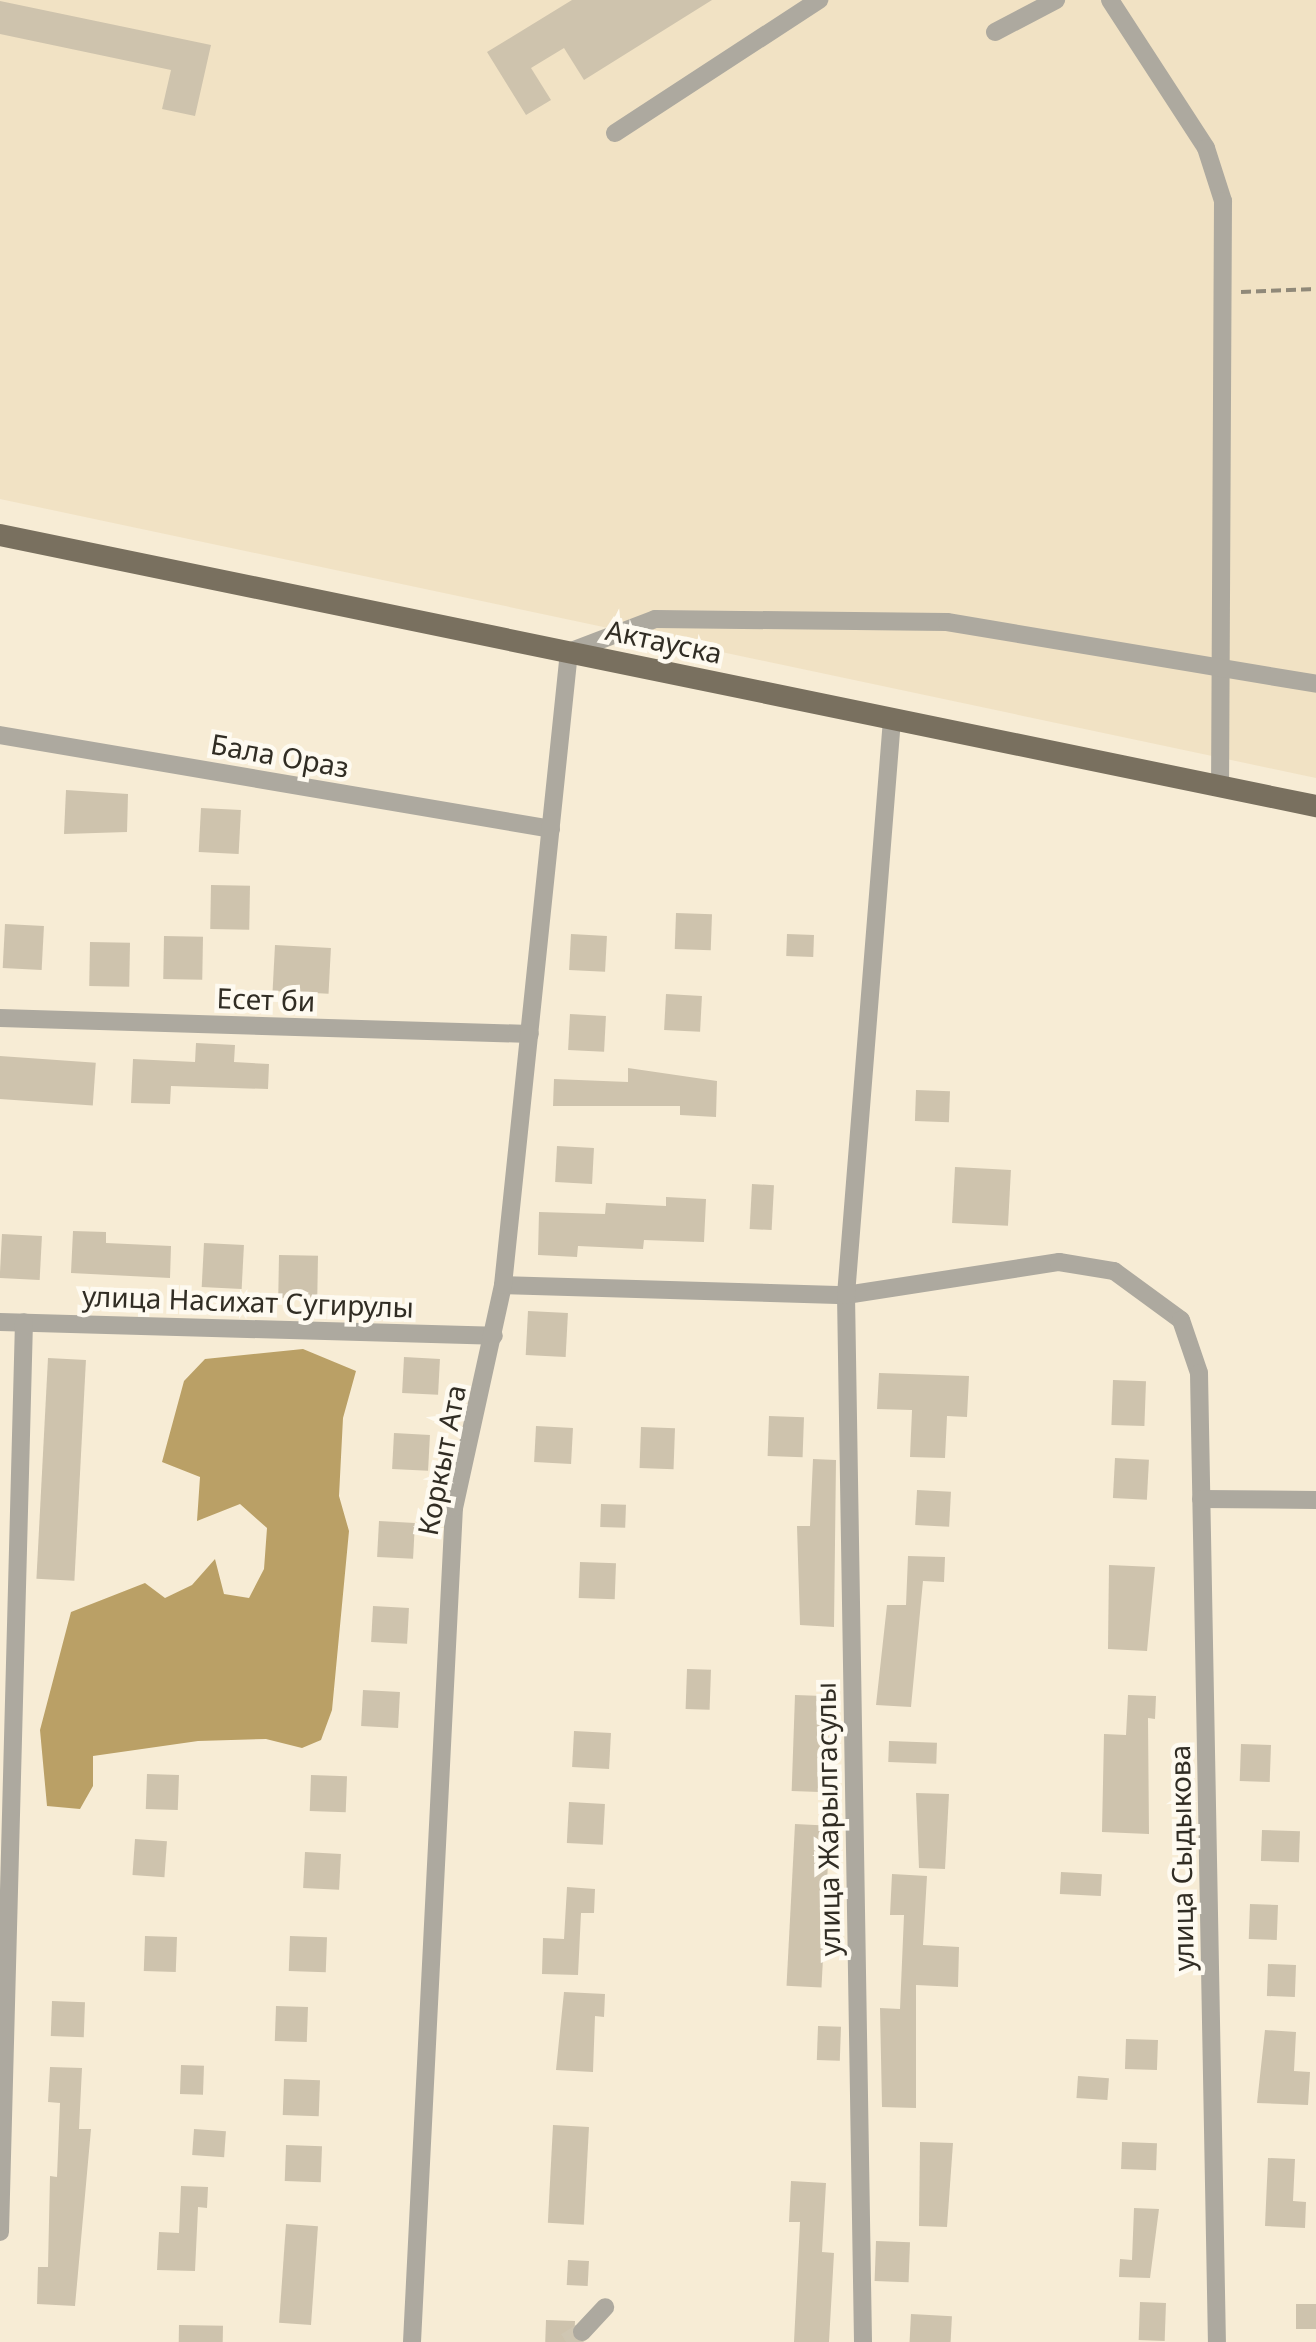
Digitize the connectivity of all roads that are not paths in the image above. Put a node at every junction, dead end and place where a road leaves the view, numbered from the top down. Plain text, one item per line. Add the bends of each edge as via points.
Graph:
1 (819, 0) edge
2 (1056, 0) edge
3 (1110, 0) edge
4 (995, 32) dead end
5 (615, 133) dead end
6 (0, 535) edge
7 (569, 652) junction
8 (1221, 664) junction
9 (1316, 684) edge
10 (892, 719) junction
11 (0, 735) edge
12 (1220, 786) junction
13 (1316, 806) edge
14 (551, 829) junction
15 (0, 1018) edge
16 (530, 1034) junction
17 (503, 1285) junction
18 (846, 1295) junction
19 (0, 1322) edge
20 (24, 1322) junction
21 (494, 1336) junction
22 (1202, 1499) junction
23 (1316, 1500) edge
24 (5, 1902) edge
25 (0, 2232) edge
26 (605, 2308) dead end
27 (582, 2332) dead end
28 (412, 2342) edge
29 (862, 2342) edge
30 (1217, 2342) edge

1 - 5 street
2 - 4 street
3 - 8 street via 1206,148 1223,201
6 - 7 main road, Актауска
7 - 8 street via 655,619 946,622
7 - 10 main road, Актауска
7 - 14 street, Коркыт Ата
8 - 9 street
8 - 12 street
10 - 12 main road, Актауска
10 - 18 street, улица Жарылгасулы
11 - 14 street, Бала Ораз
12 - 13 main road, Актауска
14 - 16 street, Коркыт Ата
15 - 16 street, Есет би
16 - 17 street, Коркыт Ата
17 - 18 street, улица Сыдыкова
17 - 21 street, Коркыт Ата
18 - 22 street, улица Сыдыкова via 1058,1262 1114,1271 1181,1320 1199,1373
18 - 29 street, улица Жарылгасулы
19 - 20 street, улица Насихат Сугирулы
20 - 21 street, улица Насихат Сугирулы
20 - 24 street
21 - 28 street, Коркыт Ата via 454,1508
22 - 23 street
22 - 30 street, улица Сыдыкова
24 - 25 street
26 - 27 street

